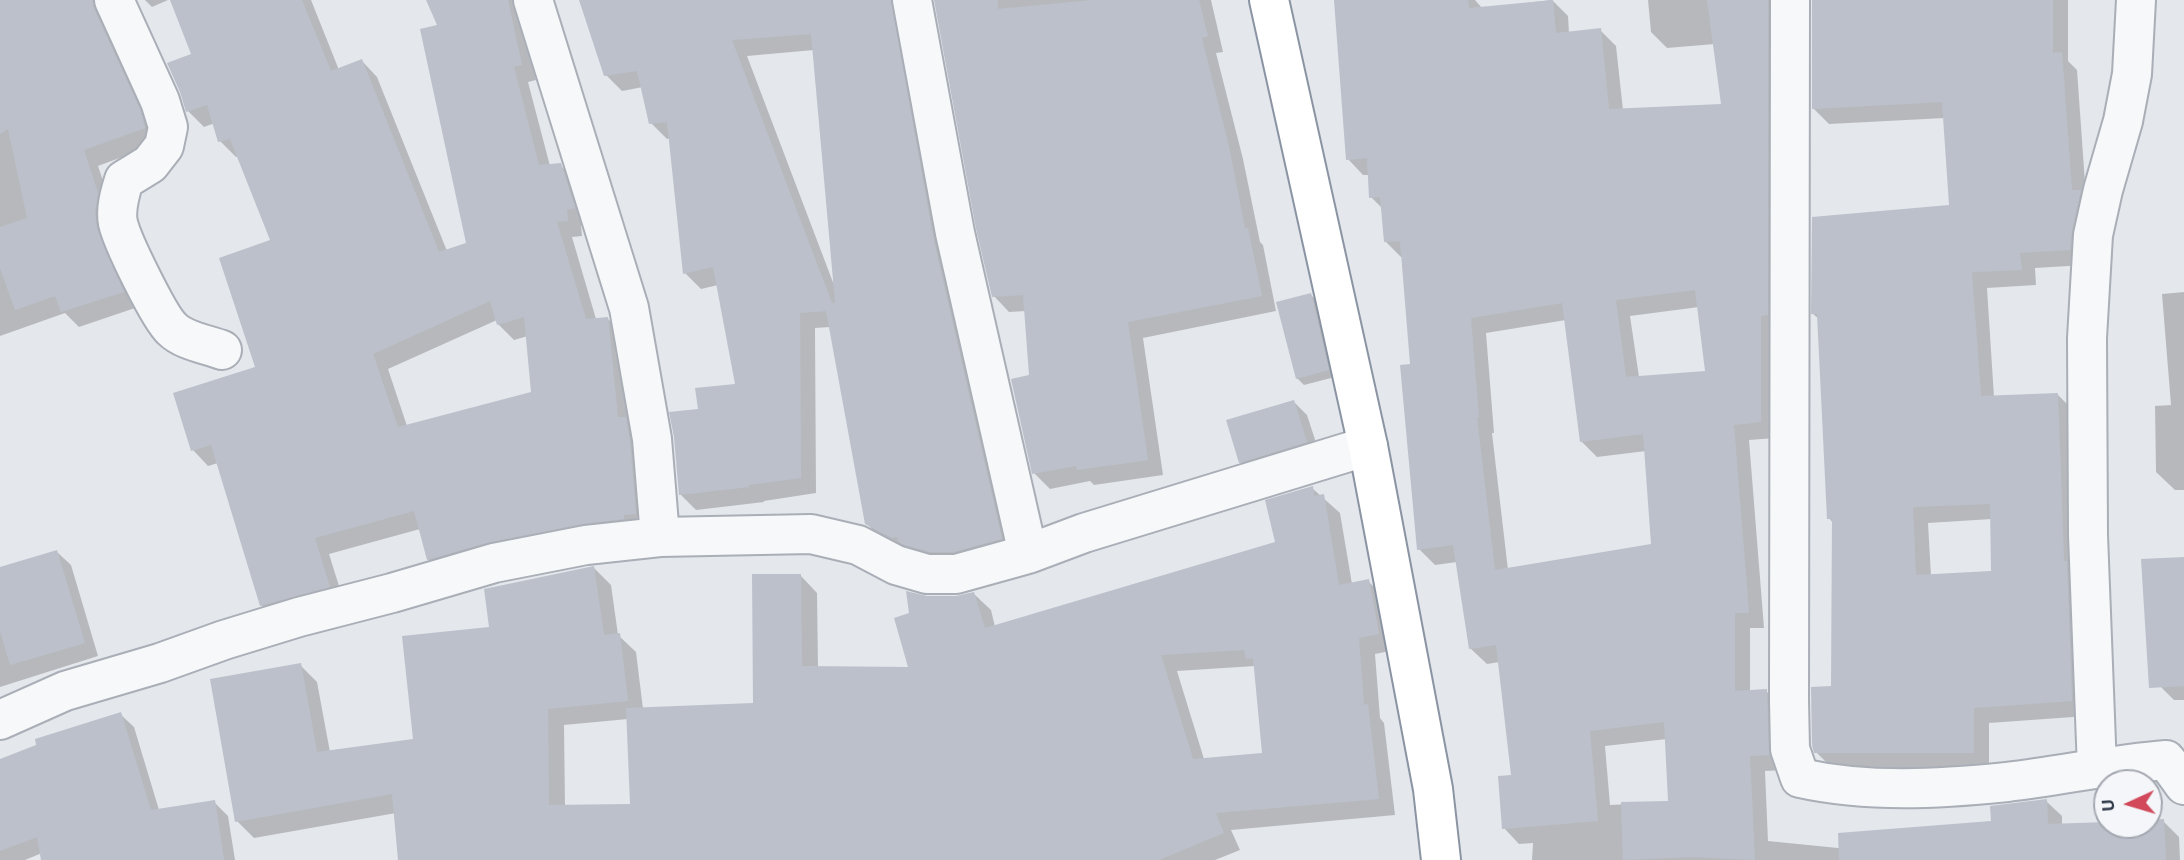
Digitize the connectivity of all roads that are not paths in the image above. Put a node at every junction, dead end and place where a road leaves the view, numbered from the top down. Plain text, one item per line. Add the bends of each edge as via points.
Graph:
1 (114, 0) edge
2 (533, 0) edge
3 (912, 0) edge
4 (1269, 0) edge
5 (1790, 0) edge
6 (2136, 0) edge
7 (222, 349) dead end
8 (1368, 446) junction
9 (660, 537) junction
10 (1028, 554) junction
11 (0, 720) edge
12 (2097, 769) joint
13 (2093, 770) edge
14 (2184, 785) edge
15 (1441, 860) edge

1 - 7 street via 168,127 164,146 150,164 124,180 118,222 163,319 174,331
2 - 9 street via 629,307 652,439
3 - 10 street via 955,233
4 - 8 highway
5 - 13 street via 1789,700 1790,749 1800,778 1835,786 1914,788 2007,782
6 - 12 street via 2130,85 2094,235 2087,338 2088,535
8 - 10 street
8 - 15 highway via 1433,789
9 - 10 street via 811,534 858,545 896,565 927,574 956,575
9 - 11 street via 586,545 494,563 299,617 65,691
12 - 14 street via 2166,760

